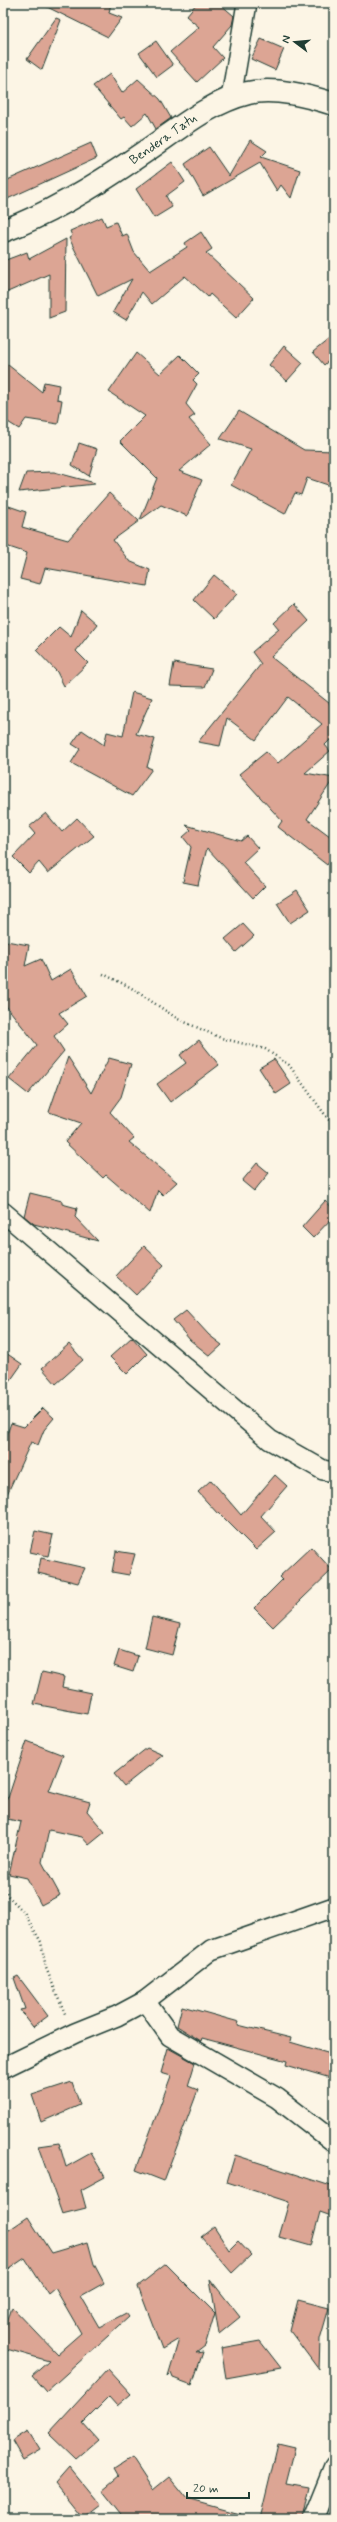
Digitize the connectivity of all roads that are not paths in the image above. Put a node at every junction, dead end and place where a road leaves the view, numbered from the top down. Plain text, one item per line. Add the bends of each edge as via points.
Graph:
1 (247, 3) edge
2 (231, 98) junction
3 (334, 104) edge
4 (3, 231) edge
5 (3, 1212) edge
6 (334, 1472) edge
7 (334, 1907) edge
8 (145, 2001) junction
9 (3, 2068) edge
10 (334, 2142) edge
11 (334, 2467) edge
12 (313, 2519) edge

1 - 2 street
2 - 3 main road, Bendera Tatu via 249,93 276,92 311,97
2 - 4 main road, Bendera Tatu via 203,112 142,154 71,197 23,224
5 - 6 street via 270,1440 323,1470
7 - 8 street via 211,1950
8 - 9 street
8 - 10 street via 170,2036 277,2098
11 - 12 street

